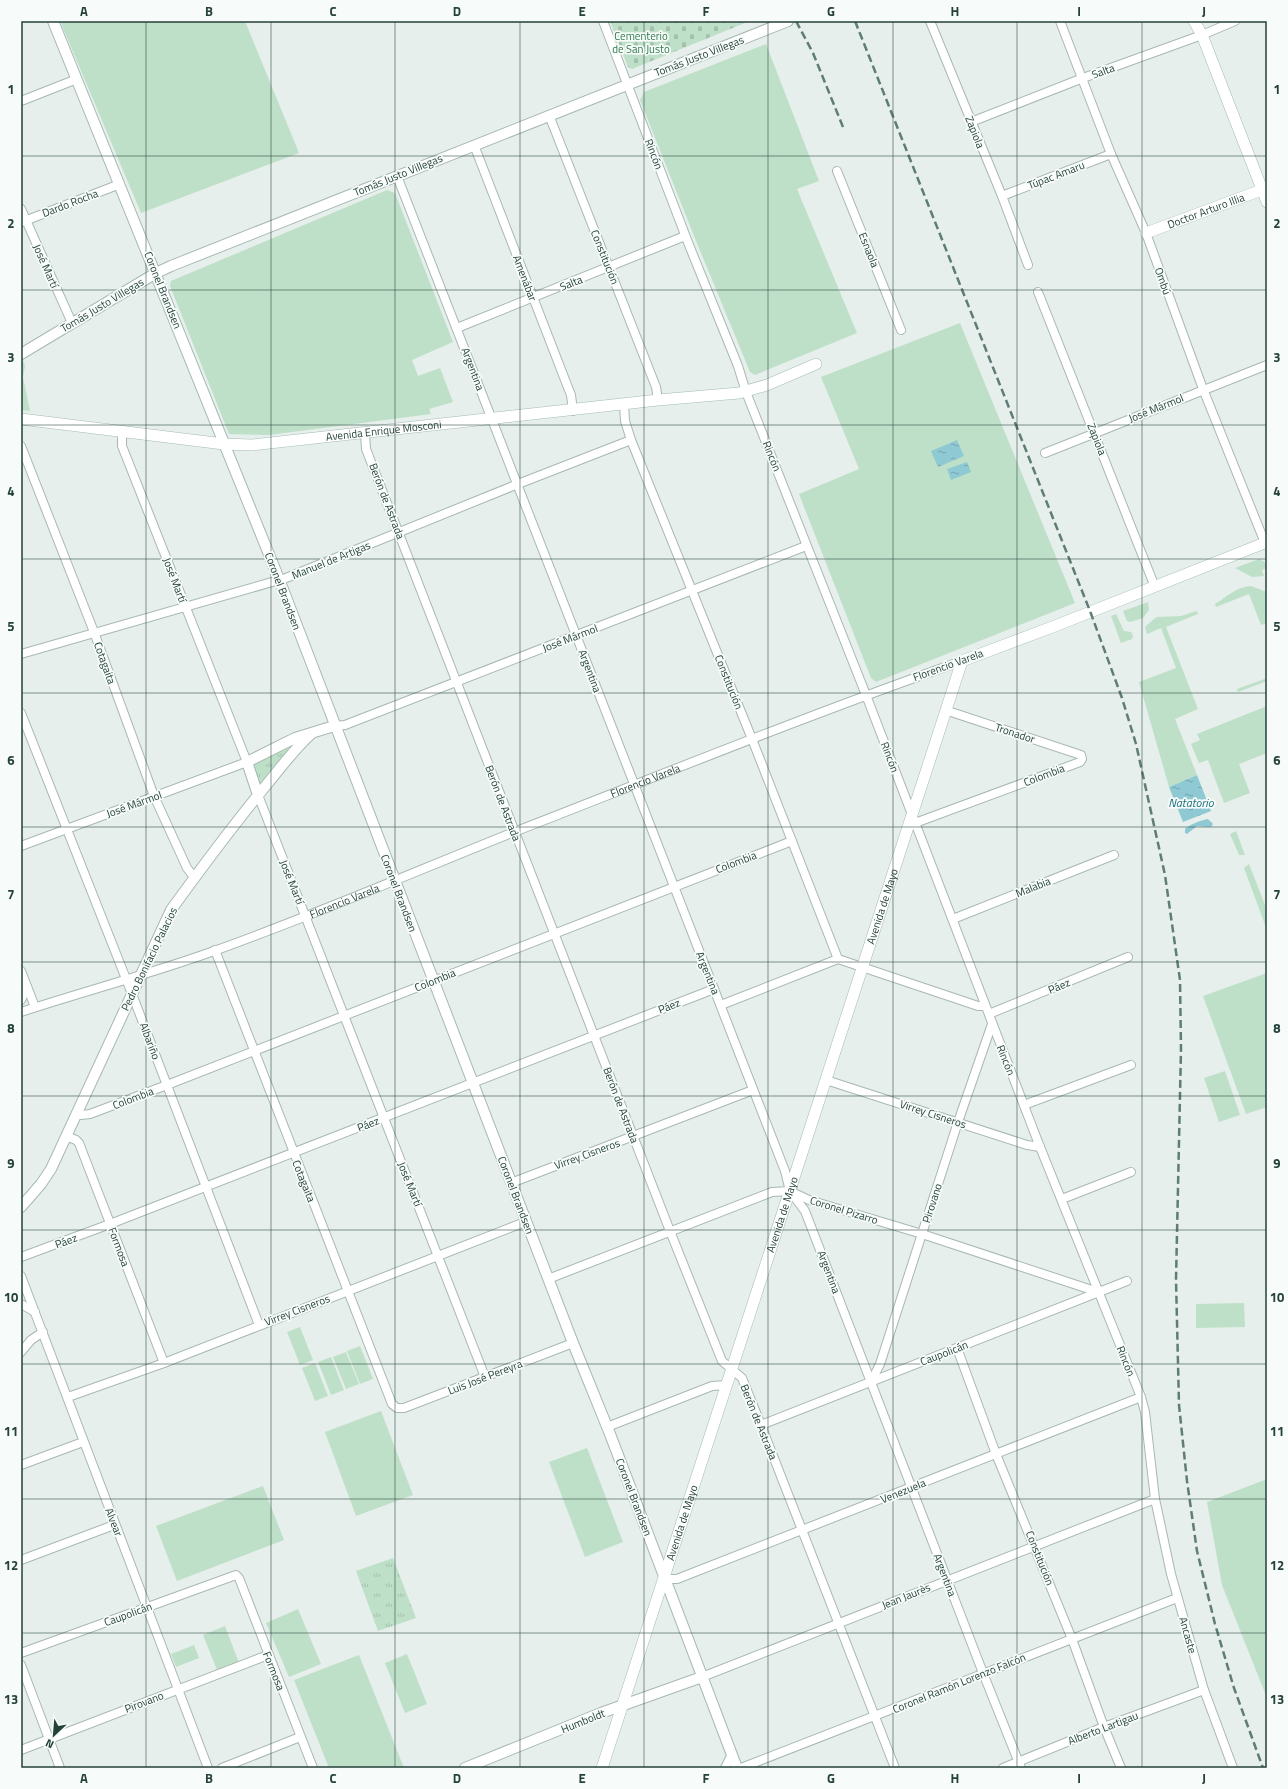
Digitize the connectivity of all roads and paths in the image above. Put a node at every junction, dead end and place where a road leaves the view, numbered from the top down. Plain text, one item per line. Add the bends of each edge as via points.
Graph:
1 (53, 21) edge
2 (603, 21) edge
3 (788, 21) edge
4 (930, 21) edge
5 (1060, 21) edge
6 (1194, 21) edge
7 (1235, 21) edge
8 (1202, 35) junction
9 (1082, 78) junction
10 (77, 79) junction
11 (627, 84) junction
12 (21, 101) edge
13 (549, 115) junction
14 (971, 122) junction
15 (474, 145) junction
16 (1111, 154) junction
17 (837, 171) dead end
18 (397, 176) junction
19 (120, 184) junction
20 (1265, 189) edge
21 (1002, 196) junction
22 (1267, 202) edge
23 (21, 209) edge
24 (24, 222) edge
25 (1146, 233) junction
26 (685, 236) junction
27 (1028, 265) dead end
28 (609, 267) junction
29 (156, 273) junction
30 (1038, 292) dead end
31 (533, 298) junction
32 (72, 323) junction
33 (457, 328) junction
34 (901, 330) dead end
35 (21, 354) edge
36 (816, 364) dead end
37 (1267, 364) edge
38 (1203, 389) junction
39 (746, 392) junction
40 (658, 400) junction
41 (624, 404) junction
42 (573, 411) junction
43 (21, 419) edge
44 (492, 419) junction
45 (122, 431) junction
46 (365, 433) junction
47 (1094, 433) junction
48 (631, 440) junction
49 (224, 444) junction
50 (21, 446) edge
51 (1045, 453) dead end
52 (518, 484) junction
53 (400, 532) junction
54 (1266, 542) edge
55 (806, 546) junction
56 (279, 579) junction
57 (1155, 587) junction
58 (692, 590) junction
59 (185, 606) junction
60 (94, 632) junction
61 (576, 635) junction
62 (21, 654) edge
63 (962, 661) junction
64 (457, 682) junction
65 (866, 695) junction
66 (945, 710) junction
67 (21, 713) edge
68 (334, 726) junction
69 (312, 733) junction
70 (752, 739) junction
71 (1082, 759) joint
72 (247, 762) junction
73 (634, 786) junction
74 (258, 795) junction
75 (154, 796) junction
76 (914, 818) junction
77 (66, 829) junction
78 (514, 832) junction
79 (792, 841) junction
80 (21, 846) edge
81 (1114, 855) dead end
82 (194, 877) junction
83 (394, 881) junction
84 (674, 887) junction
85 (306, 916) junction
86 (953, 919) junction
87 (555, 933) junction
88 (215, 950) junction
89 (1128, 957) dead end
90 (838, 959) junction
91 (862, 967) junction
92 (21, 972) edge
93 (140, 976) junction
94 (126, 981) junction
95 (432, 981) junction
96 (27, 987) junction
97 (714, 989) junction
98 (132, 994) junction
99 (21, 1000) edge
100 (721, 1005) junction
101 (35, 1007) junction
102 (987, 1010) junction
103 (21, 1012) edge
104 (345, 1016) junction
105 (992, 1024) junction
106 (593, 1034) junction
107 (255, 1051) junction
108 (1131, 1065) dead end
109 (826, 1080) junction
110 (472, 1083) junction
111 (167, 1085) junction
112 (753, 1090) junction
113 (1024, 1105) junction
114 (77, 1112) junction
115 (384, 1118) junction
116 (958, 1122) junction
117 (66, 1136) junction
118 (634, 1137) junction
119 (1040, 1148) junction
120 (293, 1152) junction
121 (1131, 1172) dead end
122 (511, 1183) junction
123 (205, 1186) junction
124 (790, 1191) junction
125 (1062, 1199) junction
126 (21, 1207) edge
127 (526, 1222) junction
128 (110, 1224) junction
129 (670, 1231) junction
130 (922, 1234) junction
131 (438, 1256) junction
132 (21, 1257) edge
133 (21, 1276) edge
134 (548, 1279) junction
135 (1127, 1281) dead end
136 (348, 1291) junction
137 (1098, 1292) junction
138 (21, 1304) edge
139 (34, 1312) junction
140 (259, 1325) junction
141 (43, 1332) junction
142 (573, 1343) junction
143 (957, 1348) junction
144 (21, 1352) edge
145 (164, 1364) junction
146 (732, 1370) junction
147 (484, 1377) junction
148 (871, 1382) junction
149 (727, 1384) junction
150 (68, 1397) junction
151 (1141, 1397) junction
152 (397, 1408) joint
153 (761, 1424) junction
154 (607, 1427) junction
155 (84, 1442) junction
156 (996, 1454) junction
157 (21, 1465) edge
158 (911, 1487) junction
159 (1155, 1499) junction
160 (114, 1524) junction
161 (802, 1531) junction
162 (1035, 1546) junction
163 (21, 1560) edge
164 (236, 1575) joint
165 (664, 1579) junction
166 (946, 1579) junction
167 (1177, 1598) junction
168 (148, 1607) junction
169 (838, 1623) junction
170 (1072, 1639) junction
171 (21, 1654) edge
172 (268, 1655) junction
173 (21, 1665) edge
174 (983, 1673) junction
175 (702, 1677) junction
176 (178, 1689) junction
177 (1204, 1690) junction
178 (621, 1706) junction
179 (874, 1716) junction
180 (1104, 1727) junction
181 (300, 1737) junction
182 (49, 1739) junction
183 (21, 1750) edge
184 (732, 1754) junction
185 (479, 1765) edge
186 (1020, 1765) edge
187 (60, 1768) edge
188 (208, 1768) edge
189 (222, 1768) edge
190 (313, 1768) edge
191 (465, 1768) edge
192 (602, 1768) edge
193 (725, 1768) edge
194 (737, 1768) edge
195 (741, 1768) edge
196 (895, 1768) edge
197 (1003, 1768) edge
198 (1121, 1768) edge
199 (1233, 1768) edge

1 - 10 street, Coronel Brandsen
2 - 11 street, Rincón
3 - 11 street, Tomás Justo Villegas
4 - 14 street, Zapiola
5 - 9 street, Ombú
6 - 8 main road
7 - 8 street, Salta
8 - 9 street, Salta
8 - 20 main road
9 - 14 street, Salta
9 - 16 street, Ombú
10 - 12 street
10 - 19 street, Coronel Brandsen
11 - 13 street, Tomás Justo Villegas
11 - 26 street, Rincón
13 - 15 street, Tomás Justo Villegas
13 - 28 street, Constitución
14 - 21 street, Zapiola
15 - 18 street, Tomás Justo Villegas
15 - 31 street, Amenábar
16 - 21 street, Túpac Amaru
16 - 25 street, Ombú
17 - 34 street, Esnaola
18 - 29 street, Tomás Justo Villegas
18 - 33 street, Argentina
19 - 24 street, Dardo Rocha
19 - 29 street, Coronel Brandsen
20 - 22 main road
20 - 25 main road, Doctor Arturo Illia
21 - 27 street, Zapiola
23 - 24 street, José Martí
24 - 32 street, José Martí
25 - 38 street, Ombú
26 - 28 street, Salta
26 - 39 street, Rincón via 738,366
28 - 31 street, Salta
28 - 40 street, Constitución via 656,387
29 - 32 street, Tomás Justo Villegas
29 - 49 street, Coronel Brandsen
30 - 47 street, Zapiola
31 - 33 street, Salta
31 - 42 street, Amenábar via 571,395
32 - 35 street, Tomás Justo Villegas
33 - 44 street, Argentina
36 - 39 main road
37 - 38 street, José Mármol
38 - 47 street, José Mármol
38 - 54 street, Ombú
39 - 40 main road, Avenida Enrique Mosconi
39 - 55 street, Rincón
40 - 41 main road, Avenida Enrique Mosconi
41 - 42 main road, Avenida Enrique Mosconi
41 - 48 street, Constitución via 625,421
42 - 44 main road, Avenida Enrique Mosconi
43 - 45 main road, Avenida Enrique Mosconi
44 - 46 main road, Avenida Enrique Mosconi
44 - 52 street, Argentina
45 - 49 main road, Avenida Enrique Mosconi
45 - 59 street, José Martí via 122,446
46 - 49 main road, Avenida Enrique Mosconi via 252,445
46 - 53 street, Berón de Astrada via 366,449
47 - 51 street, José Mármol
47 - 57 street, Zapiola
48 - 52 street, Manuel de Artigas
48 - 58 street, Constitución
49 - 56 street, Coronel Brandsen
50 - 60 street, Cotagaita
52 - 53 street, Manuel de Artigas
52 - 61 street, Argentina
53 - 56 street, Manuel de Artigas
53 - 64 street, Berón de Astrada
54 - 57 main road, Florencio Varela
55 - 58 street, José Mármol
55 - 65 street, Rincón
56 - 59 street, Manuel de Artigas
56 - 68 street, Coronel Brandsen
57 - 63 main road, Florencio Varela
58 - 61 street, José Mármol
58 - 70 street, Constitución
59 - 60 street, Manuel de Artigas
59 - 72 street, José Martí
60 - 62 street, Manuel de Artigas
60 - 75 street, Cotagaita
61 - 64 street, José Mármol
61 - 73 street, Argentina
63 - 65 street, Florencio Varela
63 - 66 main road, Avenida de Mayo
64 - 68 street, José Mármol
64 - 78 street, Berón de Astrada
65 - 70 street, Florencio Varela
65 - 76 street, Rincón
66 - 71 street, Tronador via 1081,755
66 - 76 main road, Avenida de Mayo
67 - 77 street, Albariño
68 - 69 street, Pedro Bonifacio Palacios
68 - 83 street, Coronel Brandsen
69 - 72 street, Pedro Bonifacio Palacios via 295,738
69 - 74 street, Pedro Bonifacio Palacios
70 - 73 street, Florencio Varela
70 - 79 street, Constitución
71 - 76 street, Colombia via 1080,762
72 - 74 street, José Martí
72 - 75 street, José Mármol
73 - 78 street, Florencio Varela
73 - 84 street, Argentina
74 - 82 street, Pedro Bonifacio Palacios
74 - 85 street, José Martí
75 - 77 street, José Mármol
75 - 82 street, Cotagaita via 187,868
76 - 86 street, Rincón
76 - 91 main road, Avenida de Mayo
77 - 80 street, José Mármol
77 - 94 street, Albariño
78 - 83 street, Florencio Varela
78 - 87 street, Berón de Astrada
79 - 84 street, Colombia
79 - 90 street, Constitución
81 - 86 street, Malabia
82 - 93 street, Pedro Bonifacio Palacios via 166,919
83 - 85 street, Florencio Varela
83 - 95 street, Coronel Brandsen
84 - 87 street, Colombia
84 - 97 street, Argentina
85 - 88 street, Florencio Varela
85 - 104 street, José Martí
86 - 102 street, Rincón
87 - 95 street, Colombia
87 - 106 street, Berón de Astrada
88 - 93 street, Florencio Varela
88 - 107 street, Cotagaita
89 - 102 street, Páez
90 - 91 street
90 - 100 street
91 - 102 street
91 - 109 main road, Avenida de Mayo
92 - 96 street
93 - 94 street, Florencio Varela
93 - 98 street, Pedro Bonifacio Palacios
94 - 98 street, Albariño
94 - 101 street, Florencio Varela
95 - 104 street, Colombia
95 - 110 street, Coronel Brandsen
96 - 99 street
96 - 101 street
97 - 100 street, Argentina
97 - 106 street, Páez
98 - 111 street, Albariño
98 - 114 street, Pedro Bonifacio Palacios
100 - 112 street, Argentina
101 - 103 street, Florencio Varela
102 - 105 street, Rincón
104 - 107 street, Colombia
104 - 115 street, José Martí
105 - 113 street, Rincón
105 - 116 street, Pirovano
106 - 110 street, Páez
106 - 118 street, Berón de Astrada
107 - 111 street, Colombia
107 - 120 street, Cotagaita
108 - 113 street
109 - 116 street, Virrey Cisneros
109 - 124 main road, Avenida de Mayo
110 - 115 street, Páez
110 - 122 street, Coronel Brandsen
111 - 114 street, Colombia via 90,1114 81,1115
111 - 123 street, Albariño
112 - 118 street, Virrey Cisneros
112 - 124 street, Argentina via 785,1171
113 - 119 street, Rincón
114 - 117 street, Pedro Bonifacio Palacios
115 - 120 street, Páez
115 - 131 street, José Martí
116 - 119 street, Virrey Cisneros
116 - 130 street, Pirovano
117 - 126 street, Pedro Bonifacio Palacios via 47,1176
117 - 128 street, Formosa via 79,1143
118 - 122 street, Virrey Cisneros
118 - 129 street, Berón de Astrada
119 - 125 street, Rincón
120 - 123 street, Páez
120 - 136 street, Cotagaita
121 - 125 street
122 - 127 street, Coronel Brandsen
123 - 128 street, Páez
123 - 140 street, Albariño
124 - 129 street via 772,1192
124 - 130 street, Coronel Pizarro via 809,1200
124 - 146 main road, Avenida de Mayo
124 - 148 street, Argentina via 805,1211
125 - 137 street, Rincón
127 - 131 street, Virrey Cisneros
127 - 134 street, Coronel Brandsen
128 - 132 street, Páez
128 - 145 street, Formosa
129 - 134 street
129 - 146 street, Berón de Astrada via 722,1361
130 - 137 street, Coronel Pizarro
130 - 148 street, Pirovano via 880,1364
131 - 136 street, Virrey Cisneros
131 - 147 street, José Martí
133 - 139 street, Alvear
134 - 142 street, Coronel Brandsen
135 - 137 street, Caupolicán
136 - 140 street, Virrey Cisneros
136 - 152 street, Cotagaita via 392,1404
137 - 143 street, Caupolicán
137 - 151 street, Rincón
138 - 139 street
139 - 141 street, Alvear
140 - 145 street, Virrey Cisneros
141 - 144 street via 31,1340
141 - 150 street, Alvear
142 - 147 street, Luis José Pereyra
142 - 154 street, Coronel Brandsen
143 - 148 street, Caupolicán
143 - 156 street, Constitución
145 - 150 street, Virrey Cisneros
146 - 149 main road, Avenida de Mayo
146 - 153 street, Berón de Astrada via 742,1378
147 - 152 street, Luis José Pereyra via 404,1408
148 - 153 street, Caupolicán
148 - 158 street, Argentina
149 - 154 street via 712,1386
149 - 165 main road, Avenida de Mayo
150 - 155 street, Alvear
151 - 156 street, Venezuela
151 - 159 street, Rincón
153 - 161 street, Berón de Astrada
154 - 165 street, Coronel Brandsen
155 - 157 street
155 - 160 street, Alvear
156 - 158 street, Venezuela
156 - 162 street, Constitución
158 - 161 street, Venezuela
158 - 166 street, Argentina
159 - 162 street, Jean Jaurès
159 - 167 street, Ancaste
160 - 163 street
160 - 168 street, Alvear
161 - 165 street, Venezuela via 677,1579
161 - 169 street, Berón de Astrada
162 - 166 street, Jean Jaurès
162 - 170 street, Constitución
164 - 168 street, Caupolicán
164 - 172 street, Formosa
165 - 175 street, Coronel Brandsen
165 - 178 main road, Avenida de Mayo
166 - 169 street, Jean Jaurès
166 - 174 street, Argentina
167 - 170 street, Coronel Ramón Lorenzo Falcón
167 - 177 street, Ancaste
168 - 171 street, Caupolicán
168 - 176 street, Alvear
169 - 175 street, Jean Jaurès
169 - 179 street, Berón de Astrada
170 - 174 street, Coronel Ramón Lorenzo Falcón
170 - 180 street, Constitución
172 - 176 street, Pirovano
172 - 181 street, Formosa
173 - 182 street
174 - 179 street, Coronel Ramón Lorenzo Falcón
174 - 186 street, Argentina
175 - 178 street, Humboldt
175 - 184 street, Coronel Brandsen
176 - 182 street, Pirovano
176 - 188 street, Alvear
177 - 180 street, Alberto Lartigau
177 - 199 street, Ancaste
178 - 185 street, Humboldt
178 - 192 main road, Avenida de Mayo
179 - 195 street, Coronel Ramón Lorenzo Falcón
179 - 196 street, Berón de Astrada
180 - 186 street, Alberto Lartigau
180 - 198 street, Constitución
181 - 189 street
181 - 190 street, Formosa
182 - 183 street, Pirovano
182 - 187 street
184 - 193 street
184 - 194 street, Coronel Brandsen
185 - 191 street, Humboldt
186 - 197 street, Alberto Lartigau

